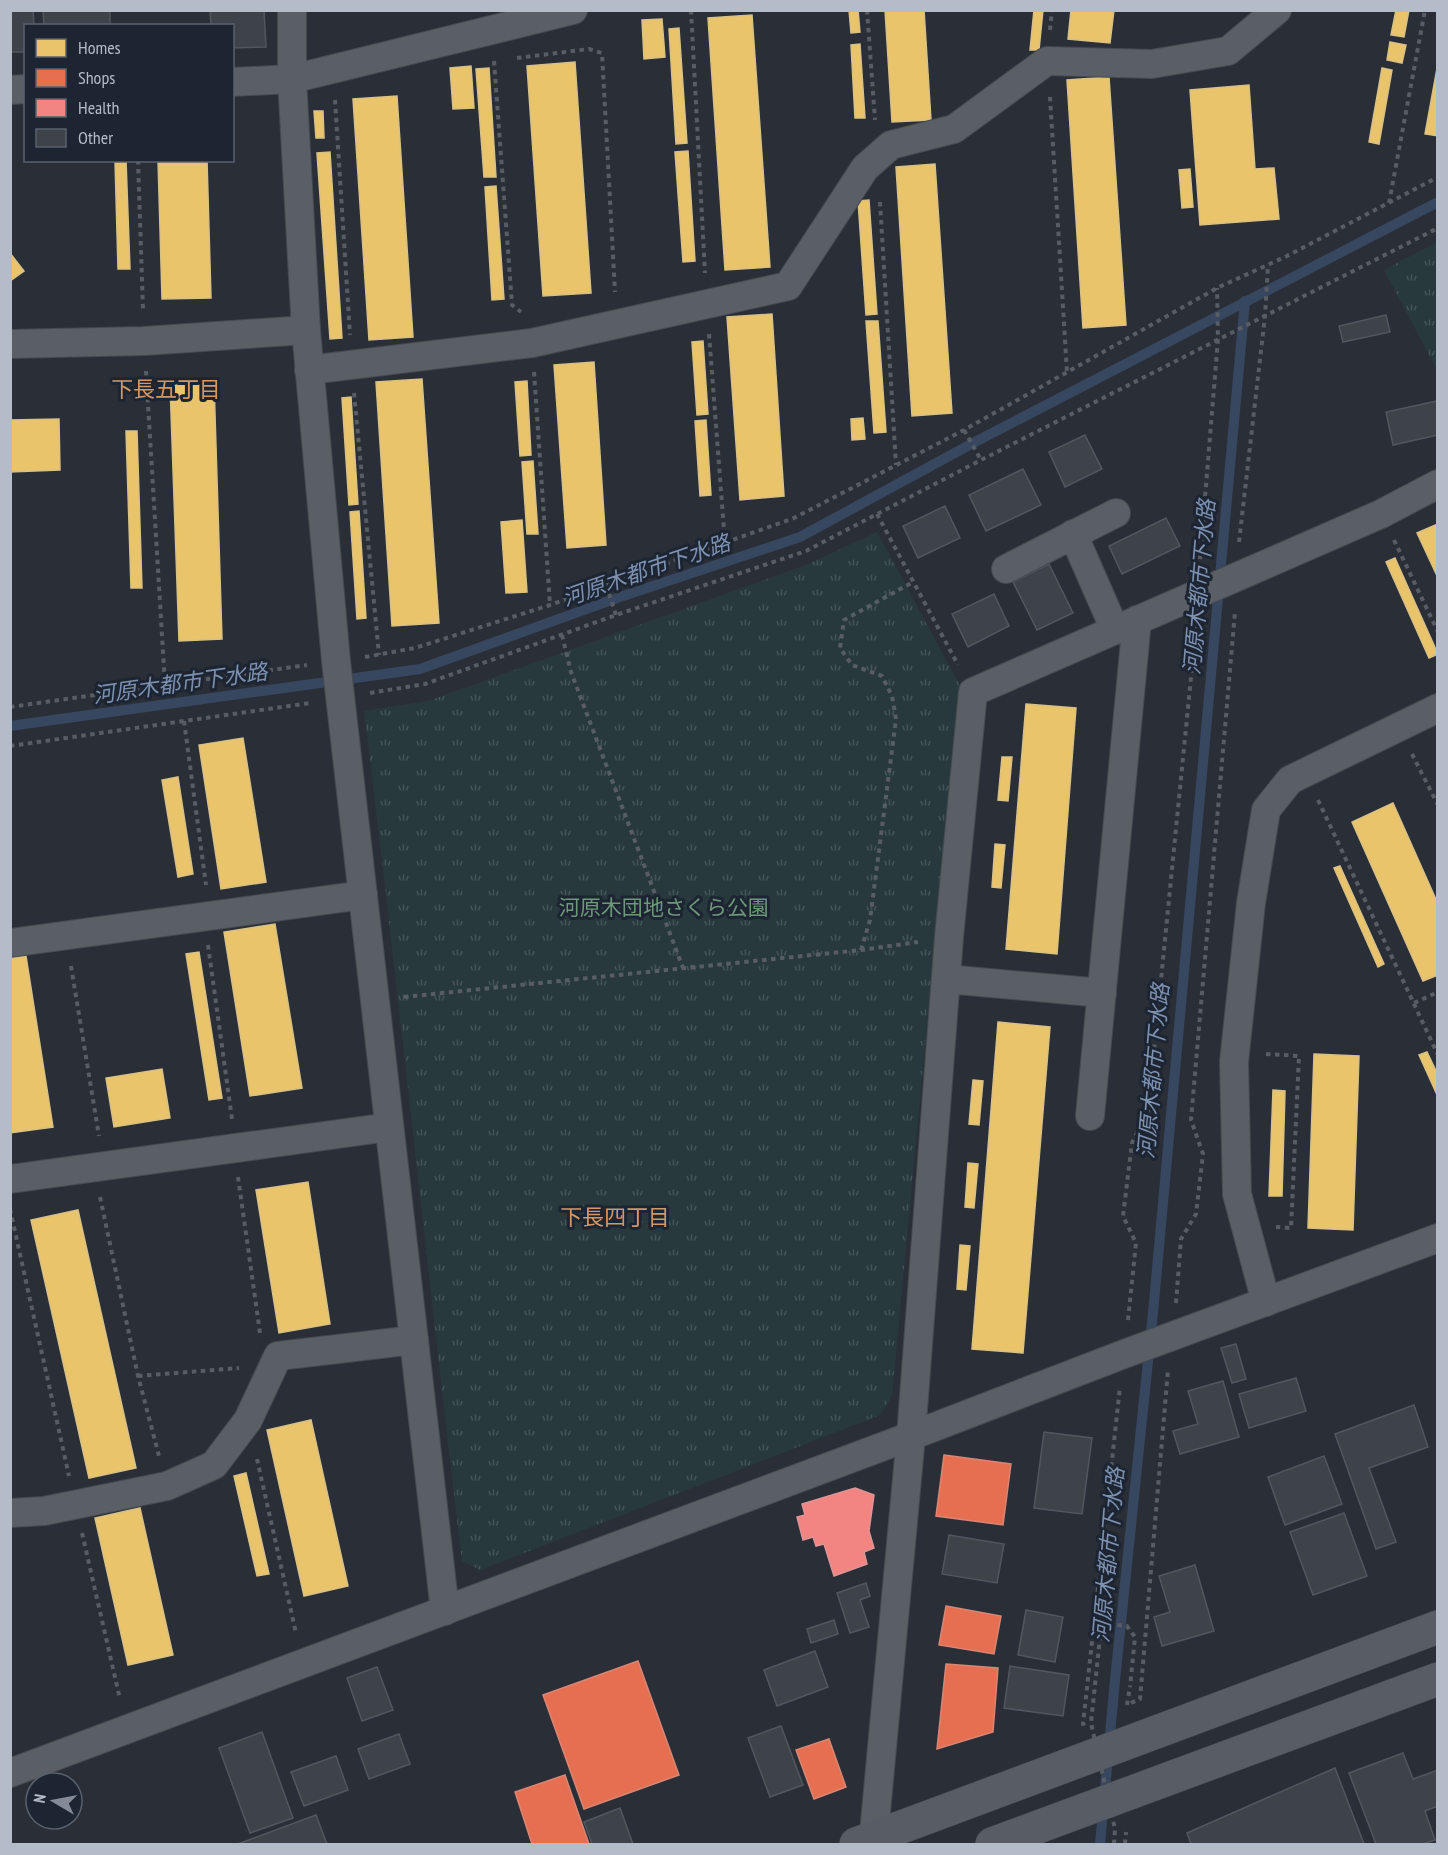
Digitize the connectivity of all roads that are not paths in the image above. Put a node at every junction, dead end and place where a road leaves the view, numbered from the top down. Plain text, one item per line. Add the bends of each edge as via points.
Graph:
1 (292, 10) edge
2 (573, 10) edge
3 (1277, 10) edge
4 (292, 80) junction
5 (234, 82) edge
6 (306, 330) junction
7 (10, 344) edge
8 (309, 370) junction
9 (1437, 484) edge
10 (1116, 513) dead end
11 (1073, 534) junction
12 (1006, 569) dead end
13 (1126, 625) junction
14 (1437, 708) edge
15 (363, 896) junction
16 (10, 943) edge
17 (946, 979) junction
18 (1102, 993) junction
19 (1090, 1116) dead end
20 (389, 1127) junction
21 (10, 1179) edge
22 (1437, 1238) edge
23 (1266, 1302) junction
24 (414, 1340) junction
25 (911, 1436) junction
26 (10, 1513) edge
27 (445, 1611) junction
28 (1437, 1628) edge
29 (1437, 1679) edge
30 (10, 1773) edge
31 (868, 1842) edge
32 (992, 1845) edge

1 - 4 street
2 - 4 street
3 - 8 street via 1228,51 1152,64 1047,61 954,129 891,145 865,168 788,286 532,343
4 - 5 street
4 - 6 street
6 - 7 street via 144,341
6 - 8 street
8 - 15 street
9 - 13 street via 1381,514
10 - 11 street
11 - 12 street
11 - 13 street
13 - 17 street via 973,692
13 - 18 street
14 - 23 street via 1290,780 1266,810 1251,903 1235,1051 1238,1194
15 - 16 street
15 - 20 street
17 - 18 street
17 - 25 street
18 - 19 street
20 - 21 street
20 - 24 street
22 - 23 street
23 - 25 street
24 - 26 street via 278,1356 269,1366 248,1420 214,1464 166,1486 44,1511
24 - 27 street
25 - 27 street
25 - 31 street
27 - 30 street
28 - 31 street
29 - 32 street

